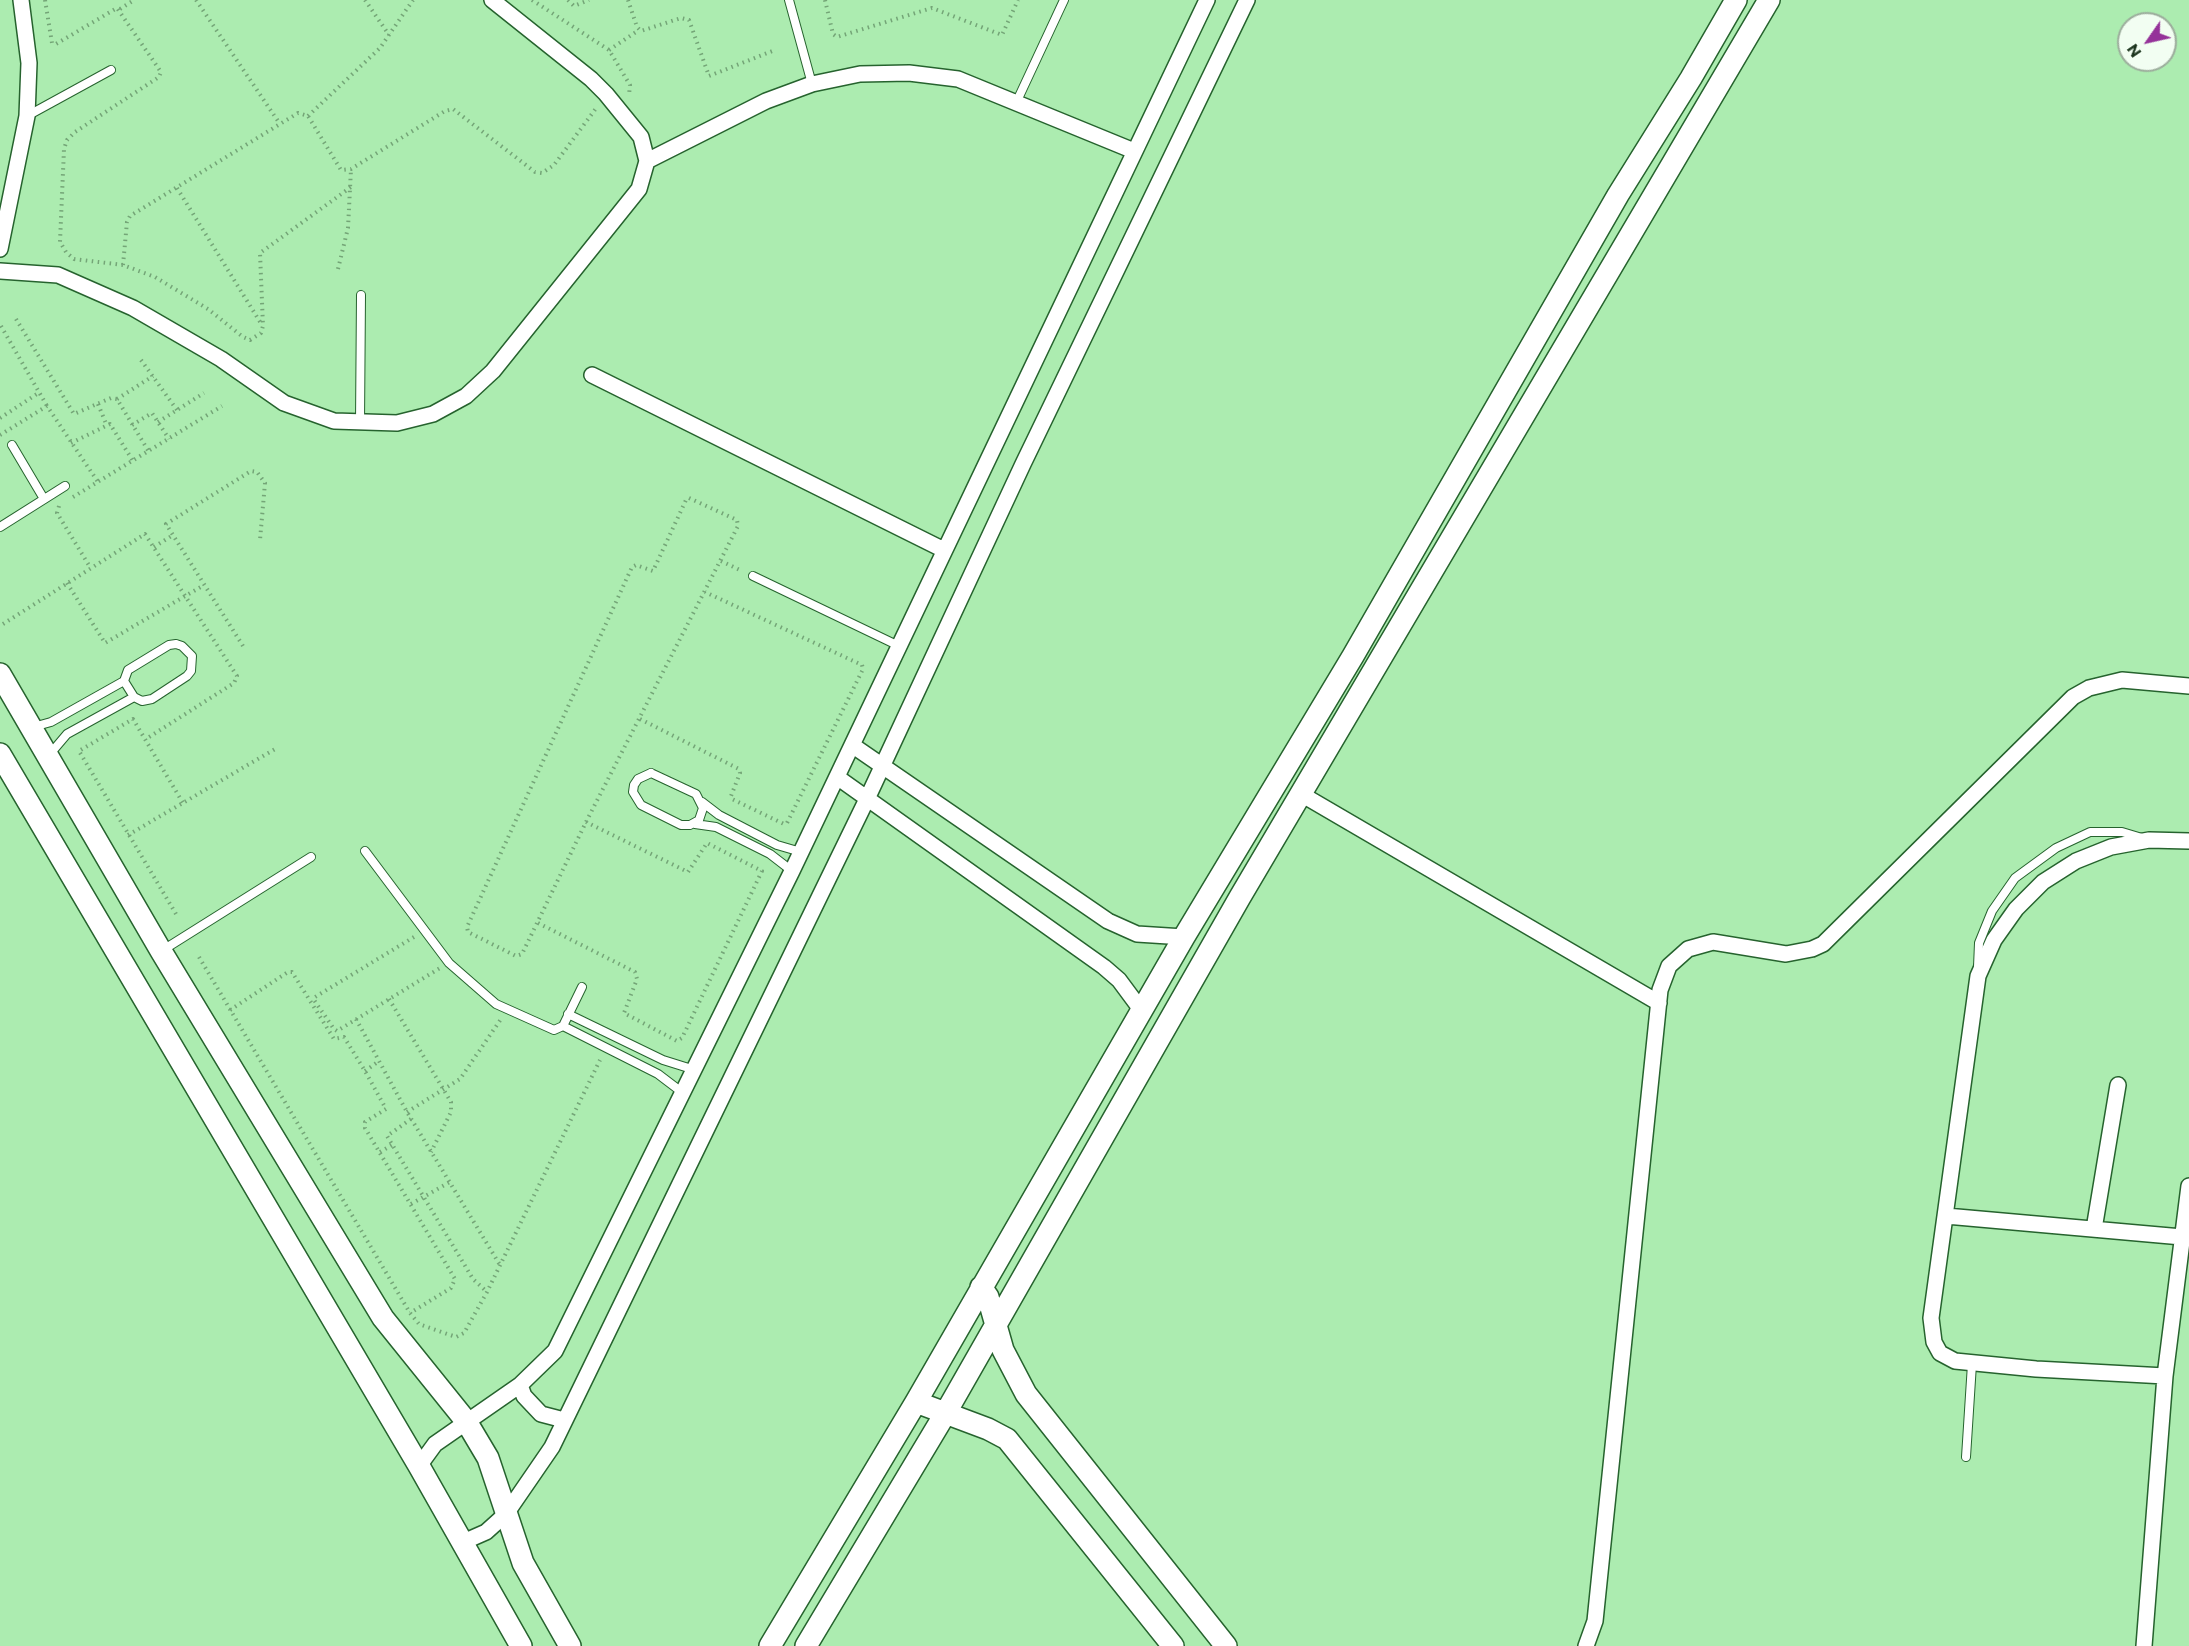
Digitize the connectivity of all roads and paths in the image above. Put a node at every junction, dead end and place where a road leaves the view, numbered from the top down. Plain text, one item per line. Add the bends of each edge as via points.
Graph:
1 (21, 0) edge
2 (45, 0) edge
3 (134, 0) edge
4 (196, 0) edge
5 (365, 0) edge
6 (413, 0) edge
7 (492, 0) edge
8 (532, 0) edge
9 (568, 0) edge
10 (589, 0) edge
11 (628, 0) edge
12 (789, 0) edge
13 (825, 0) edge
14 (935, 0) edge
15 (1018, 0) edge
16 (1064, 0) edge
17 (1207, 0) edge
18 (1247, 0) edge
19 (1736, 0) edge
20 (1769, 0) edge
21 (932, 8) junction
22 (120, 9) junction
23 (639, 30) junction
24 (390, 35) junction
25 (609, 50) junction
26 (775, 50) dead end
27 (111, 70) dead end
28 (812, 84) junction
29 (606, 94) junction
30 (1016, 103) junction
31 (620, 110) junction
32 (27, 116) junction
33 (308, 116) junction
34 (280, 124) junction
35 (1134, 151) junction
36 (647, 161) junction
37 (351, 169) junction
38 (351, 187) junction
39 (177, 188) junction
40 (0, 249) edge
41 (123, 265) junction
42 (338, 269) dead end
43 (0, 271) edge
44 (361, 295) dead end
45 (16, 319) dead end
46 (1, 326) edge
47 (263, 326) junction
48 (141, 360) dead end
49 (592, 375) dead end
50 (153, 376) junction
51 (40, 392) junction
52 (204, 393) dead end
53 (117, 399) junction
54 (98, 404) junction
55 (47, 406) junction
56 (222, 406) dead end
57 (177, 410) junction
58 (0, 418) edge
59 (158, 422) junction
60 (360, 424) junction
61 (132, 425) junction
62 (106, 426) junction
63 (0, 435) edge
64 (169, 439) junction
65 (72, 443) junction
66 (12, 445) dead end
67 (148, 452) junction
68 (134, 461) junction
69 (98, 482) junction
70 (64, 486) dead end
71 (44, 499) junction
72 (70, 499) dead end
73 (60, 504) dead end
74 (0, 527) edge
75 (172, 535) junction
76 (260, 540) dead end
77 (154, 547) junction
78 (944, 550) junction
79 (721, 561) junction
80 (90, 567) junction
81 (753, 576) joint
82 (67, 583) junction
83 (204, 585) junction
84 (705, 592) junction
85 (186, 597) junction
86 (3, 624) dead end
87 (243, 646) dead end
88 (899, 646) junction
89 (0, 674) edge
90 (124, 681) junction
91 (2189, 686) edge
92 (134, 697) junction
93 (640, 720) junction
94 (30, 727) junction
95 (146, 739) junction
96 (852, 745) junction
97 (275, 749) dead end
98 (0, 754) edge
99 (48, 758) junction
100 (883, 766) junction
101 (837, 777) junction
102 (1301, 794) junction
103 (867, 799) junction
104 (702, 802) junction
105 (183, 803) junction
106 (586, 822) junction
107 (695, 824) junction
108 (129, 835) junction
109 (2149, 840) junction
110 (2189, 841) edge
111 (365, 851) dead end
112 (801, 852) junction
113 (311, 857) dead end
114 (792, 871) junction
115 (1216, 886) junction
116 (1240, 897) junction
117 (176, 914) dead end
118 (538, 923) junction
119 (425, 930) junction
120 (1184, 938) junction
121 (161, 951) junction
122 (199, 957) dead end
123 (449, 963) junction
124 (1978, 976) junction
125 (582, 987) dead end
126 (389, 999) junction
127 (1659, 1003) junction
128 (230, 1010) junction
129 (507, 1010) junction
130 (1142, 1011) junction
131 (568, 1014) junction
132 (324, 1019) junction
133 (356, 1019) junction
134 (563, 1026) junction
135 (600, 1060) dead end
136 (379, 1061) junction
137 (695, 1070) junction
138 (365, 1071) junction
139 (2118, 1085) dead end
140 (444, 1089) junction
141 (683, 1093) junction
142 (407, 1112) junction
143 (411, 1119) junction
144 (393, 1144) junction
145 (380, 1152) junction
146 (431, 1152) junction
147 (450, 1182) junction
148 (2189, 1186) edge
149 (424, 1197) junction
150 (411, 1204) junction
151 (1946, 1216) junction
152 (2094, 1229) junction
153 (2182, 1237) junction
154 (500, 1266) junction
155 (981, 1287) junction
156 (488, 1292) junction
157 (410, 1313) junction
158 (995, 1327) junction
159 (1972, 1364) junction
160 (2165, 1376) junction
161 (520, 1385) junction
162 (916, 1402) junction
163 (945, 1414) junction
164 (564, 1419) junction
165 (466, 1421) junction
166 (1966, 1457) dead end
167 (419, 1466) junction
168 (506, 1514) junction
169 (461, 1543) junction
170 (521, 1646) edge
171 (570, 1646) edge
172 (770, 1646) edge
173 (806, 1646) edge
174 (1173, 1646) edge
175 (1226, 1646) edge
176 (1586, 1646) edge
177 (2144, 1646) edge

1 - 32 street via 29,63
2 - 22 path via 51,42 55,45 114,8
3 - 22 path
4 - 34 path
5 - 24 path
6 - 24 path
7 - 29 street
8 - 25 path
9 - 10 path via 574,6
11 - 23 path
12 - 28 lane
13 - 21 path via 837,37
14 - 21 path
15 - 21 path via 1002,35
16 - 30 lane
17 - 35 street
18 - 100 street via 1023,464
19 - 115 street via 1618,195
20 - 102 street
22 - 41 path via 161,74 67,140 60,242 74,259
23 - 25 path
23 - 26 path via 681,18 688,20 706,73 711,76
24 - 33 path
25 - 31 path via 630,85
27 - 32 lane
28 - 30 street via 860,74 909,73 958,79
28 - 36 street via 766,101
29 - 31 street
29 - 37 path via 555,165 542,173 535,172 453,109
30 - 35 street
31 - 36 street via 641,137
32 - 40 street
33 - 34 path via 301,112
33 - 37 path via 338,168
34 - 39 path
35 - 78 street
36 - 60 street via 639,189 493,371 466,396 433,414 397,423
37 - 38 path
38 - 42 path via 348,228
38 - 47 path via 260,253
39 - 41 path via 129,218
39 - 47 path
41 - 47 path via 156,277 185,294 243,337 256,338
43 - 60 street via 58,275 177,332 284,403 333,422
44 - 60 lane
45 - 54 path via 74,414
46 - 51 path
48 - 50 path
49 - 78 street
50 - 53 path
50 - 57 path
51 - 55 path
51 - 58 path
52 - 57 path
53 - 54 path
53 - 61 path
54 - 62 path
55 - 63 path
55 - 65 path
56 - 64 path
57 - 59 path
59 - 61 path via 152,412
59 - 64 path
61 - 67 path
62 - 65 path
62 - 68 path via 110,424
64 - 67 path
65 - 69 path
66 - 71 lane
67 - 68 path
68 - 69 path
69 - 72 path
70 - 71 lane
71 - 74 lane
73 - 80 path via 57,513
75 - 76 path via 168,521 251,471 262,476 265,483
75 - 77 path
75 - 83 path
77 - 80 path via 142,533
77 - 85 path
78 - 88 street
79 - 81 path
79 - 84 path
79 - 118 path via 738,522 689,498 653,571 632,567 466,929 516,957 522,954
80 - 82 path
81 - 88 lane
82 - 85 path via 105,643
82 - 86 path
83 - 85 path
83 - 87 path
84 - 93 path
84 - 93 path via 862,665 787,823 732,799 739,769
85 - 95 path via 237,680
88 - 96 street
89 - 94 street
90 - 92 lane
90 - 92 lane via 128,670 169,645 182,646 192,656 187,676 152,699 142,701
90 - 94 lane via 51,722
91 - 127 street via 2122,680 2088,688 2073,697 1823,944 1786,954 1726,943 1700,944 1669,966
92 - 99 lane via 67,734
93 - 106 path
94 - 99 street
95 - 105 path
95 - 108 path via 132,718 79,752
96 - 100 street
96 - 101 street
97 - 105 path
98 - 167 street
99 - 121 street
100 - 103 street
100 - 120 street via 1108,921 1137,934
101 - 103 street
101 - 112 street
102 - 116 street
102 - 127 street
103 - 130 street via 1104,967
103 - 164 street
104 - 107 lane via 702,814
104 - 107 lane via 696,794 651,773 634,785 633,792 641,805 681,825
104 - 112 lane via 777,845
105 - 108 path
106 - 118 path
106 - 118 path via 688,872 706,843 762,871 682,1038 677,1041 624,1013 638,979 635,972
107 - 114 lane via 716,827 770,854
108 - 117 path
109 - 110 street
109 - 124 street via 2093,854 2043,882 2016,909 1994,940
109 - 124 lane via 2122,832 2090,832 2056,848 2014,878 1992,911 1978,943
111 - 119 lane
112 - 114 street
113 - 121 lane
114 - 137 street
115 - 116 street
115 - 120 street
116 - 158 street
119 - 123 lane
119 - 132 path via 315,997
120 - 130 street
121 - 165 street via 383,1318
122 - 128 path
123 - 126 path
123 - 129 lane via 481,993
124 - 151 street
125 - 131 lane
126 - 133 path
126 - 140 path
127 - 176 street via 1596,1610
128 - 132 path via 290,972
128 - 157 path
129 - 134 lane via 550,1029
129 - 140 path via 460,1078
130 - 155 street
131 - 134 lane
131 - 137 lane via 663,1060
132 - 133 path via 335,1030
132 - 138 path via 334,1039 344,1037
133 - 136 path
134 - 141 lane via 658,1074
135 - 154 path
136 - 138 path
136 - 142 path
137 - 141 street
138 - 145 path via 387,1109 364,1125
139 - 152 street
140 - 142 path
140 - 146 path via 451,1112
141 - 161 street via 555,1351
142 - 143 path
143 - 144 path via 388,1134
143 - 146 path
144 - 145 path
144 - 149 path
145 - 150 path
146 - 147 path
147 - 149 path
147 - 154 path
148 - 153 street
149 - 150 path
149 - 156 path via 474,1281
150 - 157 path via 455,1279 451,1288
151 - 152 street
151 - 159 street via 1931,1318 1934,1342 1941,1353
152 - 153 street
153 - 160 street
154 - 156 path
155 - 158 street via 988,1297
155 - 162 street
156 - 157 path via 460,1336 420,1324
158 - 163 street
158 - 175 street via 1006,1358 1026,1394
159 - 160 street
159 - 166 lane
160 - 177 street
161 - 164 street via 524,1396 541,1414
161 - 165 street
162 - 163 street
162 - 172 street
163 - 173 street
163 - 174 street via 1007,1439
164 - 168 street via 552,1447
165 - 167 street via 435,1444
165 - 168 street via 491,1465
167 - 169 street
168 - 169 street via 486,1532
168 - 171 street via 523,1563
169 - 170 street

